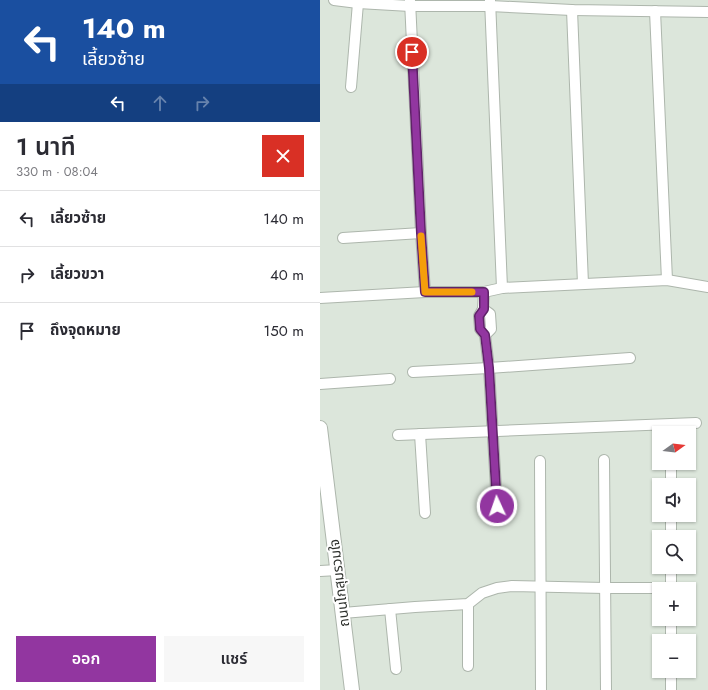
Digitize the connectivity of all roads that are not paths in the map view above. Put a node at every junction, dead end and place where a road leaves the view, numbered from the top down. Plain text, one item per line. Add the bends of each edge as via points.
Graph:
1 (334, 0) edge
2 (358, 3) junction
3 (410, 3) edge
4 (454, 3) edge
5 (490, 3) edge
6 (572, 10) junction
7 (655, 11) junction
8 (708, 12) edge
9 (351, 87) dead end
10 (421, 233) junction
11 (343, 238) dead end
12 (667, 280) junction
13 (583, 284) junction
14 (708, 287) edge
15 (502, 288) junction
16 (425, 292) junction
17 (484, 292) junction
18 (320, 298) edge
19 (630, 358) dead end
20 (489, 368) junction
21 (413, 372) dead end
22 (390, 379) dead end
23 (320, 384) edge
24 (696, 423) dead end
25 (320, 428) edge
26 (493, 431) junction
27 (420, 434) junction
28 (398, 436) dead end
29 (604, 460) dead end
30 (540, 461) dead end
31 (497, 506) dead end
32 (425, 513) dead end
33 (320, 570) edge
34 (338, 570) junction
35 (540, 587) junction
36 (605, 588) junction
37 (652, 589) edge
38 (468, 604) junction
39 (390, 609) junction
40 (343, 613) junction
41 (468, 666) dead end
42 (396, 669) dead end
43 (671, 678) edge
44 (352, 690) edge
45 (541, 690) edge
46 (606, 690) edge
47 (671, 690) edge

1 - 2 street
2 - 3 street
2 - 9 street
3 - 4 street
3 - 10 street
4 - 5 street
5 - 6 street
5 - 15 street
6 - 7 street
6 - 13 street
7 - 8 street
7 - 12 street
10 - 11 street
10 - 16 street
12 - 13 street
12 - 14 street
13 - 15 street
15 - 17 street
16 - 17 street
16 - 18 street
17 - 20 street via 484,309 479,316 480,329 485,335
19 - 20 street
20 - 21 street
20 - 26 street
22 - 23 street
24 - 26 street
25 - 34 street, ถนนโกสุมรวมใจ
26 - 27 street
26 - 31 street
27 - 28 street
27 - 32 street
29 - 36 street
30 - 35 street
33 - 34 street
34 - 40 street, ถนนโกสุมรวมใจ
35 - 36 street
35 - 38 street via 497,588 482,593
35 - 45 street
36 - 37 street
36 - 46 street
38 - 39 street
38 - 41 street
39 - 40 street
39 - 42 street
40 - 44 street, ถนนโกสุมรวมใจ
43 - 47 street

